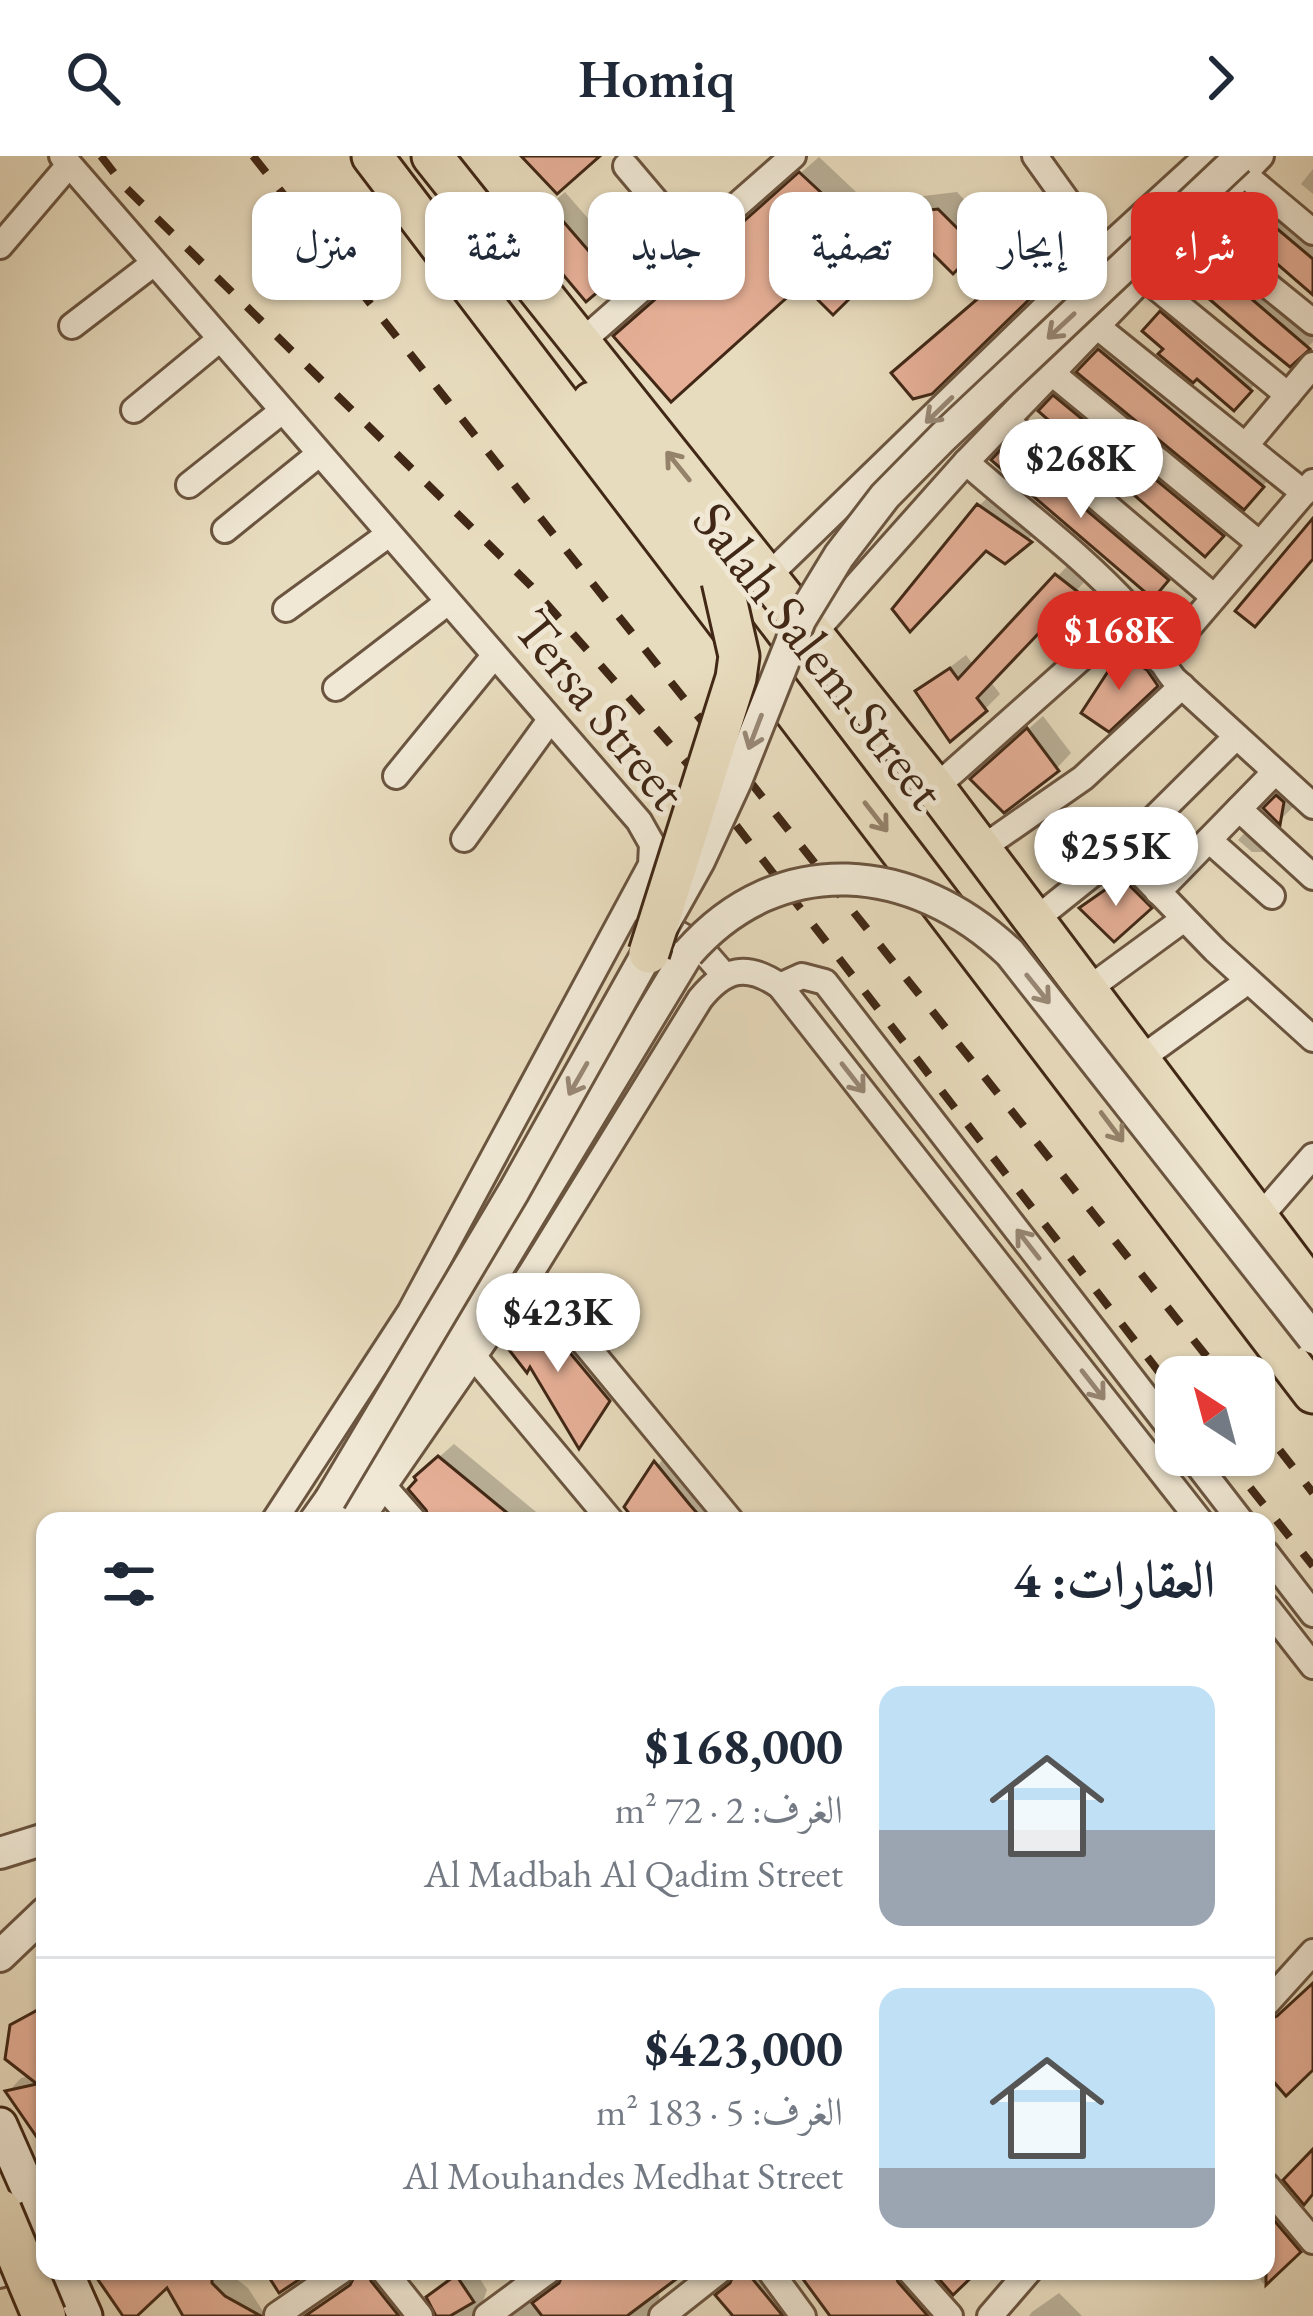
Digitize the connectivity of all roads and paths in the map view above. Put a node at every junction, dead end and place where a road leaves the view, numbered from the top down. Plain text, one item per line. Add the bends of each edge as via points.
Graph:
1 (372, 156) edge
2 (401, 156) edge
3 (432, 156) edge
4 (793, 156) edge
5 (1035, 156) edge
6 (66, 160) edge
7 (1238, 160) edge
8 (626, 166) dead end
9 (648, 192) edge
10 (1061, 192) edge
11 (1218, 192) edge
12 (745, 198) edge
13 (1313, 232) edge
14 (0, 246) edge
15 (1107, 248) edge
16 (154, 263) junction
17 (1278, 293) edge
18 (1131, 294) edge
19 (629, 300) edge
20 (1052, 300) edge
21 (1171, 300) edge
22 (1313, 322) edge
23 (72, 326) dead end
24 (1099, 328) junction
25 (220, 338) junction
26 (579, 344) junction
27 (1313, 364) edge
28 (1053, 374) junction
29 (1288, 395) junction
30 (134, 410) dead end
31 (282, 411) junction
32 (1007, 422) junction
33 (1246, 445) junction
34 (319, 454) junction
35 (966, 462) junction
36 (189, 485) dead end
37 (1309, 488) edge
38 (225, 530) dead end
39 (389, 534) junction
40 (1260, 544) junction
41 (767, 577) junction
42 (1214, 597) junction
43 (448, 602) junction
44 (286, 609) dead end
45 (1133, 612) junction
46 (813, 634) junction
47 (494, 656) junction
48 (1160, 661) junction
49 (1182, 686) junction
50 (336, 688) dead end
51 (550, 720) junction
52 (1236, 736) junction
53 (1275, 772) junction
54 (396, 776) dead end
55 (935, 788) junction
56 (1313, 806) edge
57 (1239, 809) junction
58 (464, 839) dead end
59 (1209, 840) junction
60 (980, 848) junction
61 (1120, 852) junction
62 (912, 864) junction
63 (1313, 877) edge
64 (1158, 892) junction
65 (1272, 896) dead end
66 (629, 907) junction
67 (944, 907) junction
68 (1184, 919) junction
69 (1035, 920) junction
70 (668, 953) junction
71 (725, 976) junction
72 (1248, 981) junction
73 (780, 986) junction
74 (1087, 990) junction
75 (1313, 1039) edge
76 (1139, 1060) junction
77 (1313, 1156) edge
78 (1259, 1219) junction
79 (529, 1276) junction
80 (1313, 1291) edge
81 (1313, 1338) edge
82 (474, 1357) junction
83 (1313, 1393) edge
84 (1155, 1409) edge
85 (1206, 1476) edge
86 (385, 1488) junction
87 (280, 1512) edge
88 (331, 1512) edge
89 (367, 1512) edge
90 (406, 1512) edge
91 (603, 1512) edge
92 (724, 1512) edge
93 (1193, 1512) edge
94 (1234, 1512) edge
95 (1275, 1565) edge
96 (1313, 1614) edge
97 (1275, 1617) edge
98 (1313, 1666) edge
99 (36, 1842) edge
100 (0, 1853) edge
101 (36, 1922) edge
102 (0, 1956) edge
103 (1309, 1965) edge
104 (1275, 1996) edge
105 (0, 2125) edge
106 (1275, 2197) edge
107 (36, 2207) edge
108 (0, 2212) edge
109 (1313, 2241) edge
110 (36, 2258) edge
111 (0, 2275) edge
112 (68, 2280) edge
113 (327, 2280) edge
114 (394, 2280) edge
115 (536, 2280) edge
116 (707, 2280) edge
117 (777, 2280) edge
118 (918, 2280) edge
119 (1022, 2280) edge
120 (277, 2315) edge
121 (993, 2315) edge
122 (44, 2316) edge
123 (85, 2316) edge
124 (420, 2316) edge
125 (488, 2316) edge
126 (662, 2316) edge
127 (803, 2316) edge
128 (950, 2316) edge

1 -> 62 highway, Salah Salem Street
2 - 70 highway, bridge via 722,581 739,656 736,678
3 - 26 highway, Salah Salem Street
4 - 12 street
5 - 10 street
6 - 14 street
6 - 16 street, Tersa Street
7 - 11 street
7 - 13 street
7 - 15 street
7 -> 70 street, bridge via 943,438 839,556 800,620
8 - 9 street
16 - 23 street
16 - 25 street, Tersa Street
17 - 22 street
18 - 24 street
19 - 26 street
20 -> 41 street
21 - 29 street
24 - 28 street
24 - 33 street
25 - 30 street
25 - 31 street, Tersa Street
41 -> 26 highway, Salah Salem Street
27 - 29 street
28 - 32 street
28 - 40 street
29 - 33 street
31 - 34 street, Tersa Street
31 - 36 street
32 - 35 street
32 - 42 street
33 - 37 street
34 - 38 street
34 - 39 street, Tersa Street
35 - 45 street
35 - 46 street
37 - 40 street
39 - 43 street, Tersa Street
39 - 44 street
40 - 42 street
41 - 46 highway, Salah Salem Street
42 - 48 street
43 - 47 street, Tersa Street
43 - 50 street
45 - 48 street
45 - 55 street
46 - 55 highway, Salah Salem Street
47 - 51 street, Tersa Street
47 - 54 street
48 - 49 street
49 - 52 street
49 - 60 street via 1083,778
51 - 58 street
51 - 66 street, Tersa Street via 652,844 652,865
52 - 53 street
52 - 61 street
53 - 56 street
53 - 57 street
55 - 60 highway, Salah Salem Street
57 - 59 street
57 - 63 street
59 - 64 street
59 - 65 street
60 - 62 highway
60 - 67 highway
60 - 69 highway, Salah Salem Street
61 - 64 street
61 - 69 street
62 - 67 highway, Salah Salem Street
64 - 68 street
66 - 71 street via 698,945
66 - 87 street, Tersa Street via 410,1312
67 -> 83 highway, Salah Salem Street
68 - 72 street
68 - 74 street
69 - 74 highway, Salah Salem Street
70 -> 81 street, bridge via 760,897 815,881 893,884 969,919 1010,953
70 - 88 street, bridge via 514,1191
71 - 73 street via 760,971
71 - 79 street via 700,999
72 - 75 street
72 - 76 street
84 -> 73 street via 825,982 802,976
73 -> 93 street
74 - 76 highway, Salah Salem Street
76 - 78 highway, Salah Salem Street
77 - 78 street
78 - 80 highway, Salah Salem Street
79 - 82 street
79 - 92 street
82 - 86 street
82 - 91 street
85 - 94 street
86 - 89 street
86 - 90 street
95 - 96 street
97 - 98 street
99 - 100 street
101 - 102 street
103 - 104 street
105 - 107 main road
106 - 109 street
108 - 122 highway, bridge
110 - 111 street
112 - 123 main road
113 - 120 street
114 - 124 street
115 - 125 street
116 - 126 street
117 - 127 street
118 - 128 street
119 - 121 street

